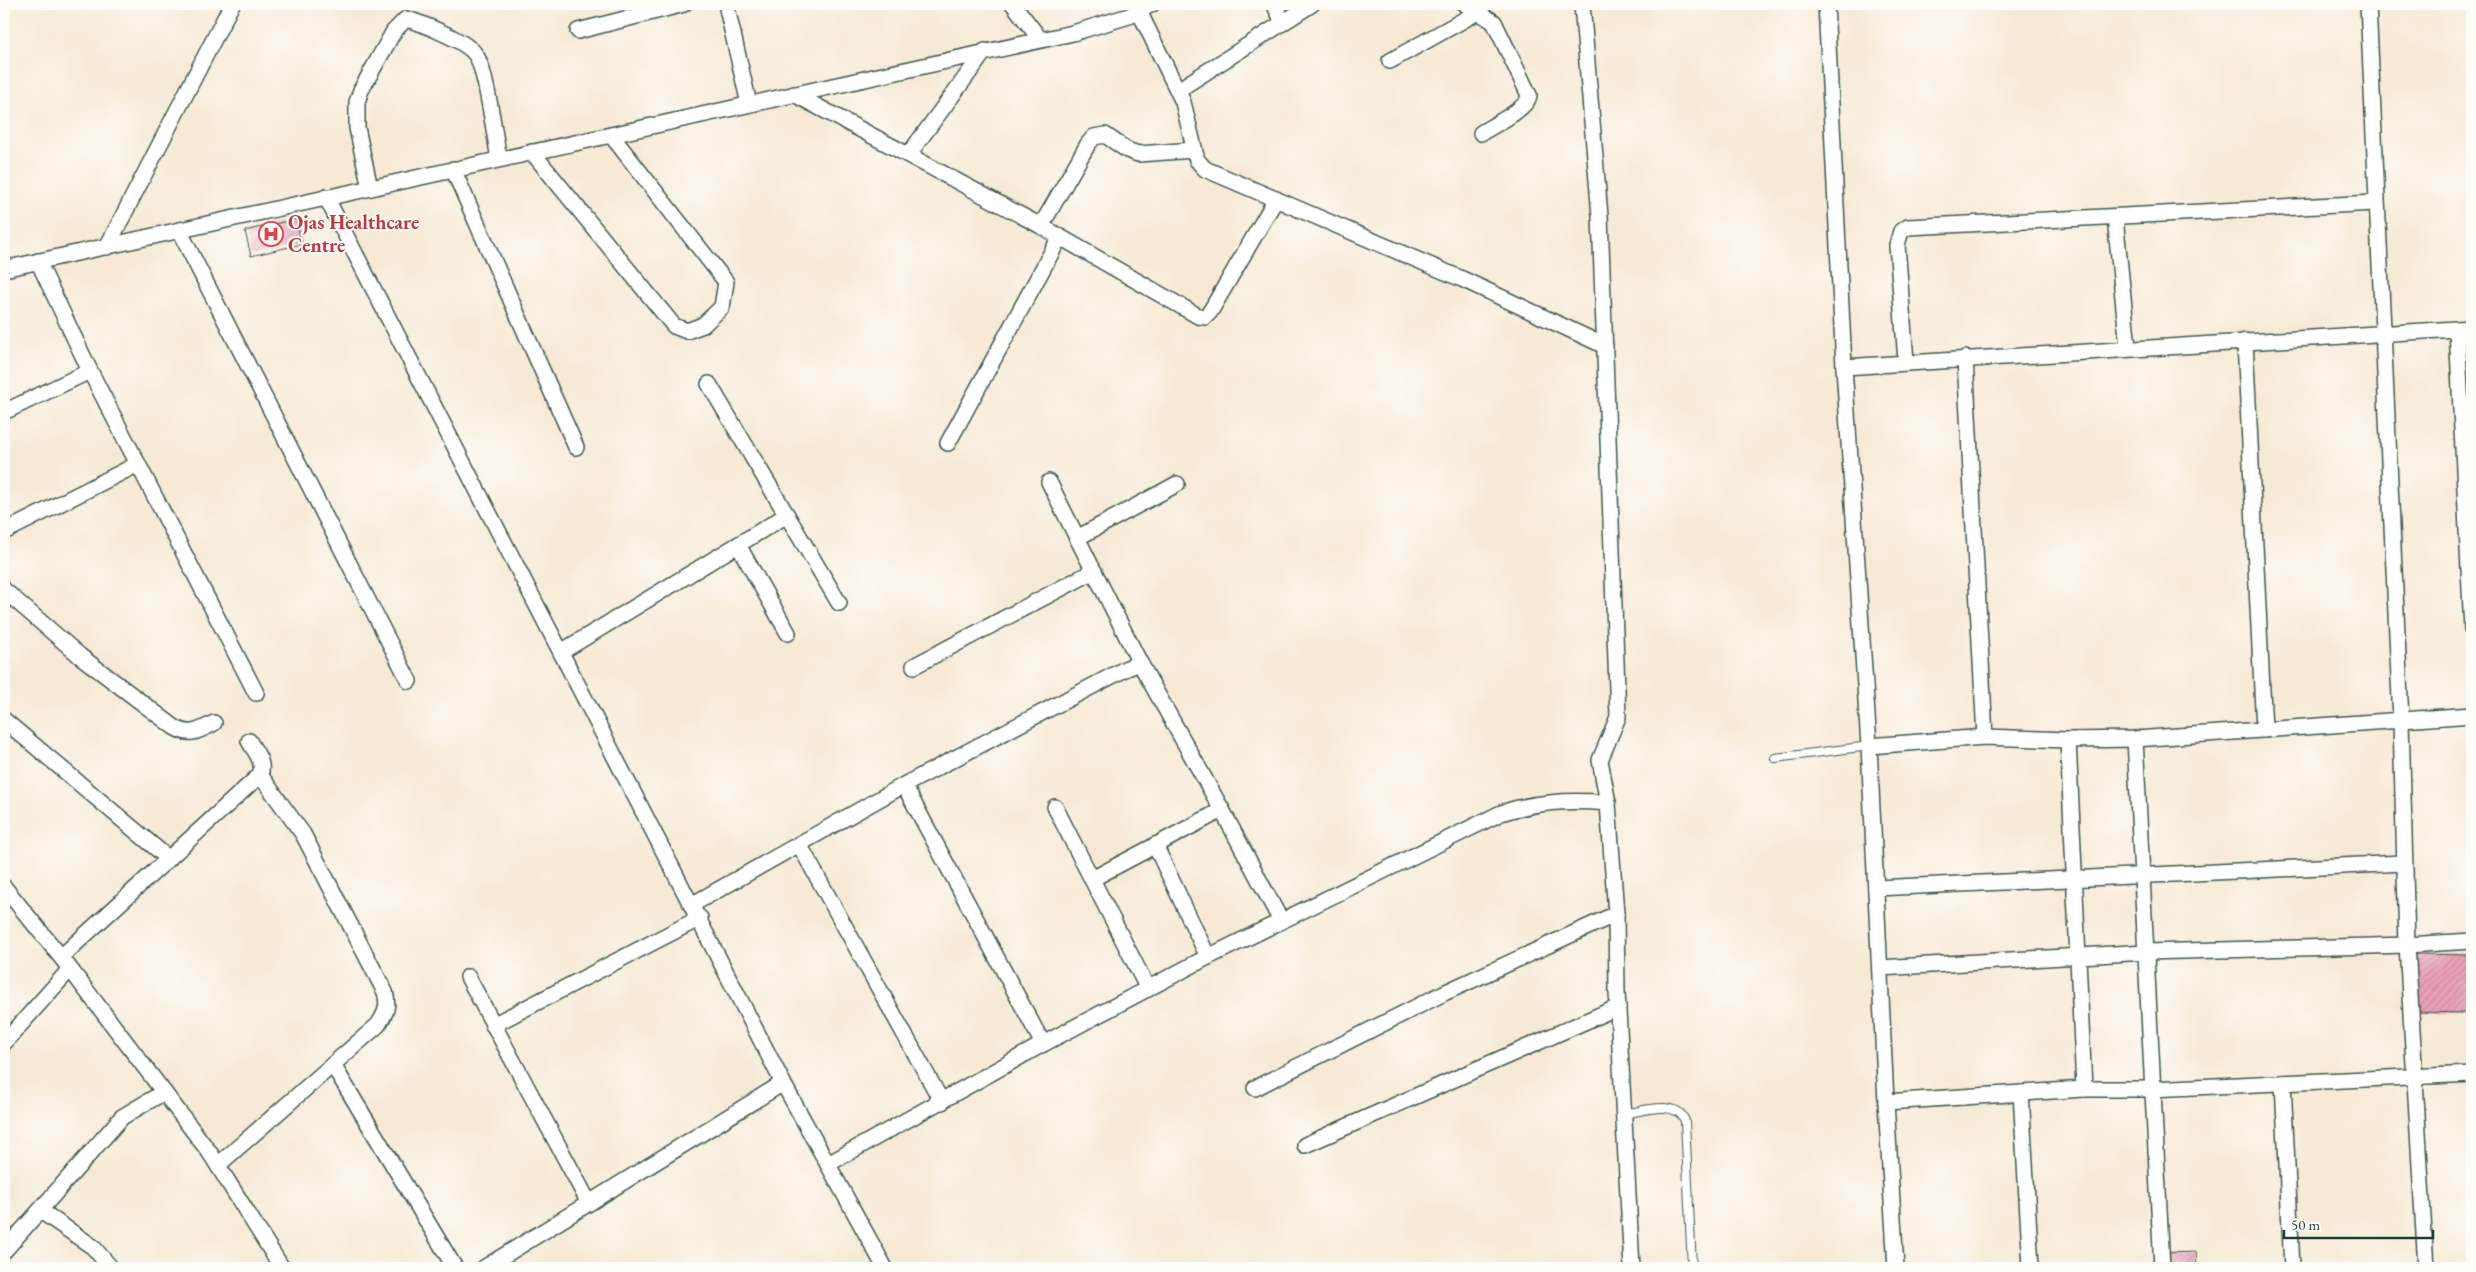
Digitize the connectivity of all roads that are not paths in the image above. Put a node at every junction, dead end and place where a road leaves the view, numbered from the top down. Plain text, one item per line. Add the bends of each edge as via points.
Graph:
1 (232, 4) edge
2 (684, 4) edge
3 (726, 4) edge
4 (1013, 4) edge
5 (1274, 4) edge
6 (1312, 4) edge
7 (1465, 4) edge
8 (1582, 4) edge
9 (1826, 4) edge
10 (2368, 4) edge
11 (1135, 9) edge
12 (1478, 12) junction
13 (1283, 22) junction
14 (578, 31) dead end
15 (1040, 39) junction
16 (985, 50) junction
17 (1390, 61) dead end
18 (1178, 90) junction
19 (794, 94) junction
20 (749, 104) junction
21 (1481, 133) dead end
22 (611, 135) junction
23 (1194, 150) junction
24 (532, 152) junction
25 (909, 154) junction
26 (499, 159) junction
27 (453, 170) junction
28 (370, 188) junction
29 (326, 198) junction
30 (1276, 199) junction
31 (2376, 203) junction
32 (2114, 217) junction
33 (1041, 226) junction
34 (179, 230) junction
35 (1060, 237) junction
36 (107, 247) junction
37 (38, 261) junction
38 (4, 269) edge
39 (2472, 328) edge
40 (2457, 329) junction
41 (2381, 333) junction
42 (2245, 341) junction
43 (1605, 346) junction
44 (2128, 348) junction
45 (1965, 358) junction
46 (1906, 361) junction
47 (1844, 367) junction
48 (90, 372) junction
49 (709, 384) dead end
50 (4, 412) edge
51 (948, 443) dead end
52 (576, 447) dead end
53 (138, 464) junction
54 (1049, 482) dead end
55 (1177, 484) dead end
56 (788, 515) junction
57 (4, 532) edge
58 (1077, 538) junction
59 (738, 545) junction
60 (1094, 571) junction
61 (4, 590) edge
62 (839, 604) dead end
63 (2472, 629) edge
64 (788, 633) dead end
65 (561, 652) junction
66 (1140, 663) junction
67 (914, 666) dead end
68 (409, 681) dead end
69 (256, 693) dead end
70 (2472, 715) edge
71 (4, 720) edge
72 (2401, 721) junction
73 (214, 723) dead end
74 (2264, 730) junction
75 (1985, 737) junction
76 (2135, 739) junction
77 (2068, 740) junction
78 (249, 741) dead end
79 (1869, 746) junction
80 (1776, 758) dead end
81 (260, 775) junction
82 (904, 785) junction
83 (1608, 803) junction
84 (1055, 807) dead end
85 (1222, 810) junction
86 (799, 844) junction
87 (1155, 845) junction
88 (169, 859) junction
89 (2404, 863) junction
90 (2142, 877) junction
91 (2074, 878) junction
92 (1092, 879) junction
93 (4, 887) edge
94 (1876, 888) junction
95 (693, 904) junction
96 (1616, 914) junction
97 (700, 918) junction
98 (1281, 921) junction
99 (2472, 941) edge
100 (2407, 945) junction
101 (2146, 952) junction
102 (2078, 956) junction
103 (1208, 957) junction
104 (66, 963) junction
105 (1880, 968) junction
106 (468, 978) dead end
107 (1148, 989) junction
108 (1618, 1007) junction
109 (493, 1025) junction
110 (4, 1043) edge
111 (1043, 1044) junction
112 (333, 1065) junction
113 (2472, 1074) edge
114 (2416, 1077) junction
115 (783, 1082) junction
116 (2283, 1083) junction
117 (1255, 1088) dead end
118 (2084, 1089) junction
119 (2152, 1089) junction
120 (164, 1092) junction
121 (2021, 1093) junction
122 (942, 1102) junction
123 (1886, 1102) junction
124 (1624, 1114) junction
125 (1305, 1145) dead end
126 (828, 1164) junction
127 (218, 1165) junction
128 (589, 1203) junction
129 (41, 1211) junction
130 (4, 1251) edge
131 (112, 1268) edge
132 (282, 1268) edge
133 (455, 1268) edge
134 (484, 1268) edge
135 (885, 1268) edge
136 (1632, 1268) edge
137 (1692, 1268) edge
138 (1896, 1268) edge
139 (2031, 1268) edge
140 (2162, 1268) edge
141 (2292, 1268) edge
142 (2426, 1268) edge

1 - 36 street
2 - 14 street
3 - 20 street
4 - 15 street
5 - 13 street
6 - 13 street
7 - 12 street
8 - 43 street via 1600,216
9 - 47 street
10 - 31 street
11 - 15 street via 1105,25
11 - 18 street
12 - 17 street
12 - 21 street via 1494,22 1529,95 1523,106
13 - 18 street
15 - 16 street
16 - 19 street
16 - 25 street
18 - 23 street
19 - 20 street
19 - 25 street
20 - 22 street
22 - 24 street
22 - 24 street via 726,282 722,307 703,325 687,331 674,326
23 - 30 street via 1197,160 1205,168
23 - 33 street via 1138,154 1105,135 1094,138
24 - 26 street
25 - 33 street
26 - 27 street
26 - 28 street via 482,72 474,52 406,19 394,31 357,102 357,128
27 - 28 street
27 - 52 street
28 - 29 street
29 - 34 street
29 - 65 street
30 - 35 street via 1213,308 1204,316 1188,312
30 - 43 street via 1462,279
31 - 32 street
31 - 41 street
32 - 44 street
32 - 46 street via 1915,226 1901,231 1897,245
33 - 35 street
34 - 36 street
34 - 68 street
35 - 51 street
36 - 37 street
37 - 38 street
37 - 48 street
39 - 40 street
40 - 41 street
40 - 63 street
41 - 42 street
41 - 72 street
42 - 44 street
42 - 74 street
43 - 83 street via 1618,717 1600,760
44 - 45 street
45 - 46 street
45 - 75 street
46 - 47 street
47 - 79 street
48 - 50 street
48 - 53 street
49 - 56 street
53 - 57 street
53 - 69 street
54 - 58 street
55 - 58 street
56 - 59 street
56 - 62 street
58 - 60 street
59 - 64 street
59 - 65 street
60 - 66 street
60 - 67 street
61 - 73 street via 80,656 174,727 194,734
65 - 95 street
66 - 82 street
66 - 85 street
70 - 72 street
71 - 88 street
72 - 74 street
72 - 89 street
74 - 76 street
75 - 77 street
75 - 79 street
76 - 77 street
76 - 90 street
77 - 91 street
78 - 81 street via 261,762
79 - 80 lane
79 - 94 street
81 - 88 street
81 - 112 street via 303,834 388,1003 378,1025
82 - 86 street
82 - 111 street
83 - 96 street
83 - 98 street via 1572,800 1537,803 1501,813
84 - 92 street
85 - 87 street
85 - 98 street
86 - 95 street
86 - 122 street
87 - 92 street
87 - 103 street
88 - 104 street
89 - 90 street
89 - 100 street
90 - 91 street
90 - 101 street
91 - 94 street
91 - 102 street
92 - 107 street
93 - 104 street
94 - 105 street
95 - 97 street
96 - 108 street
96 - 117 street via 1444,993
97 - 109 street
97 - 115 street
98 - 103 street
99 - 100 street
100 - 101 street
100 - 114 street
101 - 102 street
101 - 119 street
102 - 105 street
102 - 118 street
103 - 107 street
104 - 110 street
104 - 120 street
105 - 123 street
106 - 109 street
107 - 111 street
108 - 124 street
108 - 125 street
109 - 128 street
111 - 122 street
112 - 127 street
112 - 133 street
113 - 114 street
114 - 116 street
114 - 142 street
115 - 126 street
115 - 128 street
116 - 119 street
116 - 141 street
118 - 119 street
118 - 121 street
119 - 140 street
120 - 127 street
120 - 129 street via 122,1117
121 - 123 street
121 - 139 street
122 - 126 street
123 - 138 street
124 - 136 street
124 - 137 lane via 1668,1108 1682,1114 1685,1121
126 - 135 street
127 - 132 street
128 - 134 street
129 - 130 street
129 - 131 street via 93,1247

